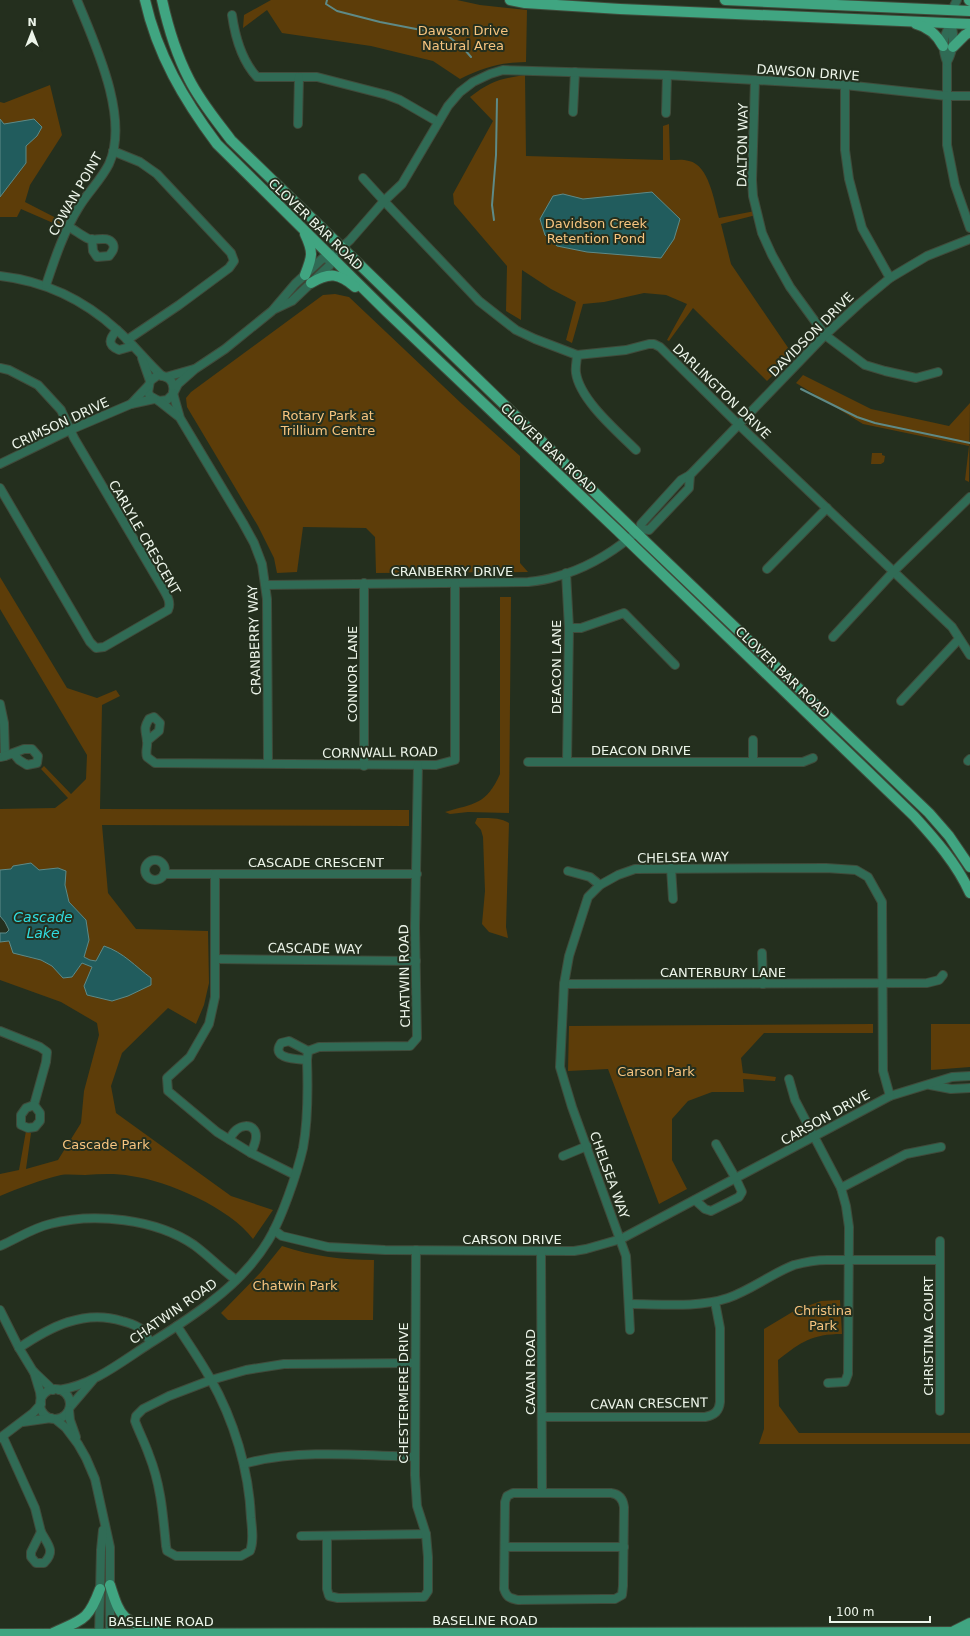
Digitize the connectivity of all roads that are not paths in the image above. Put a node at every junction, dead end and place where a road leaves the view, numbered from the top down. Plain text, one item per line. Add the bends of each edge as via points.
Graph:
1 (77, 0) edge
2 (145, 0) edge
3 (157, 0) edge
4 (162, 0) edge
5 (166, 0) edge
6 (510, 0) edge
7 (725, 0) edge
8 (931, 0) edge
9 (957, 0) edge
10 (951, 5) edge
11 (919, 9) junction
12 (232, 15) dead end
13 (940, 16) junction
14 (969, 18) edge
15 (904, 21) junction
16 (921, 21) junction
17 (951, 23) junction
18 (167, 25) junction
19 (970, 32) edge
20 (948, 46) junction
21 (575, 72) junction
22 (667, 75) junction
23 (299, 77) junction
24 (755, 80) junction
25 (845, 85) junction
26 (947, 96) junction
27 (970, 96) edge
28 (573, 112) dead end
29 (666, 113) dead end
30 (438, 122) junction
31 (298, 124) dead end
32 (113, 151) junction
33 (363, 178) dead end
34 (384, 201) junction
35 (69, 227) junction
36 (970, 228) edge
37 (302, 229) junction
38 (92, 239) dead end
39 (970, 239) edge
40 (342, 247) junction
41 (330, 258) junction
42 (0, 276) edge
43 (890, 278) junction
44 (308, 279) junction
45 (46, 285) junction
46 (386, 312) junction
47 (117, 330) junction
48 (825, 335) junction
49 (127, 340) junction
50 (133, 346) junction
51 (577, 355) junction
52 (142, 357) junction
53 (0, 368) edge
54 (195, 369) junction
55 (938, 372) dead end
56 (164, 376) junction
57 (149, 384) junction
58 (173, 393) junction
59 (157, 400) junction
60 (131, 404) junction
61 (180, 418) junction
62 (739, 425) junction
63 (70, 430) junction
64 (636, 450) dead end
65 (0, 464) edge
66 (0, 488) edge
67 (970, 497) edge
68 (828, 508) junction
69 (639, 531) junction
70 (628, 540) junction
71 (767, 569) dead end
72 (894, 572) junction
73 (566, 573) junction
74 (364, 583) junction
75 (456, 583) junction
76 (266, 585) junction
77 (569, 628) junction
78 (833, 636) dead end
79 (959, 639) junction
80 (970, 655) edge
81 (675, 665) dead end
82 (901, 702) dead end
83 (0, 704) edge
84 (753, 740) dead end
85 (147, 741) dead end
86 (14, 754) dead end
87 (2, 757) edge
88 (813, 758) dead end
89 (528, 762) dead end
90 (567, 762) junction
91 (753, 762) junction
92 (268, 763) junction
93 (418, 765) junction
94 (364, 766) junction
95 (970, 867) edge
96 (671, 868) junction
97 (568, 871) dead end
98 (164, 874) dead end
99 (215, 874) junction
100 (417, 874) junction
101 (600, 885) junction
102 (970, 893) edge
103 (673, 899) dead end
104 (762, 953) dead end
105 (215, 959) junction
106 (416, 961) junction
107 (943, 975) dead end
108 (883, 983) junction
109 (564, 984) junction
110 (763, 984) junction
111 (0, 1031) edge
112 (308, 1051) junction
113 (307, 1060) junction
114 (970, 1076) edge
115 (790, 1079) dead end
116 (929, 1085) junction
117 (970, 1088) edge
118 (890, 1096) junction
119 (34, 1105) dead end
120 (814, 1137) junction
121 (230, 1140) junction
122 (716, 1144) dead end
123 (587, 1146) junction
124 (941, 1147) dead end
125 (251, 1153) junction
126 (563, 1156) dead end
127 (295, 1175) junction
128 (736, 1179) junction
129 (841, 1188) junction
130 (695, 1200) junction
131 (274, 1230) junction
132 (621, 1239) junction
133 (940, 1241) dead end
134 (0, 1246) edge
135 (416, 1250) junction
136 (541, 1251) junction
137 (849, 1260) junction
138 (940, 1260) junction
139 (236, 1280) junction
140 (715, 1302) junction
141 (630, 1304) junction
142 (0, 1310) edge
143 (177, 1326) junction
144 (630, 1330) dead end
145 (151, 1342) junction
146 (19, 1348) junction
147 (415, 1362) junction
148 (34, 1371) junction
149 (95, 1378) junction
150 (211, 1380) junction
151 (828, 1384) dead end
152 (56, 1390) junction
153 (41, 1403) junction
154 (69, 1409) junction
155 (940, 1411) dead end
156 (543, 1417) junction
157 (53, 1419) junction
158 (20, 1423) junction
159 (2, 1437) edge
160 (78, 1444) junction
161 (415, 1457) junction
162 (244, 1464) junction
163 (542, 1493) junction
164 (104, 1525) junction
165 (41, 1532) dead end
166 (426, 1534) junction
167 (301, 1536) dead end
168 (327, 1536) junction
169 (505, 1547) junction
170 (624, 1547) junction
171 (110, 1585) junction
172 (100, 1589) junction
173 (970, 1623) edge
174 (951, 1632) junction
175 (970, 1632) edge
176 (0, 1634) edge
177 (50, 1634) junction
178 (171, 1634) junction
179 (99, 1635) edge
180 (110, 1635) edge

1 - 32 street, COWAN POINT via 112,98 116,126
2 - 37 main road, CLOVER BAR ROAD via 151,26 163,57 200,122 216,144
3 - 18 main road
4 - 18 main road, CLOVER BAR ROAD
5 - 18 main road
6 - 15 main road via 620,9
7 - 11 main road
8 - 11 main road
9 - 10 street
10 - 11 main road
10 - 13 main road
10 - 14 main road
11 - 13 main road
12 - 23 street via 234,29 246,60 256,77
13 - 16 main road
13 - 17 main road
14 - 17 main road
15 - 16 main road
15 - 20 main road via 928,29
16 - 17 main road
17 - 20 street via 954,39
18 - 40 main road, CLOVER BAR ROAD via 188,79 231,140
19 - 20 main road
20 - 26 street via 952,53 947,62
21 - 22 street, DAWSON DRIVE
21 - 28 street
21 - 30 street, DAWSON DRIVE via 511,69 490,74 460,92
22 - 24 street, DAWSON DRIVE
22 - 29 street
23 - 30 street via 317,78 387,95
23 - 31 street
24 - 25 street, DAWSON DRIVE
24 - 48 street, DALTON WAY via 752,180 762,233 790,287
25 - 26 street, DAWSON DRIVE
25 - 43 street via 844,150 849,179 862,228
26 - 27 street, DAWSON DRIVE
26 - 36 street via 947,145 954,185
30 - 34 street, DAWSON DRIVE via 402,184
32 - 35 street, COWAN POINT via 96,185 79,206
32 - 49 street via 140,162 157,174 231,253 234,261 229,268 179,305
33 - 34 street
34 - 40 street, DAWSON DRIVE
34 - 51 street, DARLINGTON DRIVE via 479,302 516,330
35 - 38 street
35 - 45 street, COWAN POINT via 62,238
37 - 41 main road, CLOVER BAR ROAD
37 - 44 main road via 311,245 313,255
39 - 43 street, DAVIDSON DRIVE via 927,256
40 - 41 street, DAWSON DRIVE
40 - 69 main road, CLOVER BAR ROAD
41 - 44 street via 330,265
41 - 46 main road, CLOVER BAR ROAD
42 - 45 street
43 - 48 street, DAVIDSON DRIVE
44 - 46 main road via 327,275 343,278
44 - 54 street via 292,301 272,311 225,349
45 - 47 street via 92,309
46 - 70 main road, CLOVER BAR ROAD
47 - 49 street
47 - 50 street via 111,336 112,347 119,350
48 - 55 street, DALTON WAY via 866,365 916,378
48 - 62 street, DAVIDSON DRIVE
49 - 50 street
50 - 52 street
51 - 62 street, DARLINGTON DRIVE via 654,344
51 - 64 street via 576,372 583,393
52 - 56 street
52 - 57 street
53 - 63 street via 38,385 61,410
54 - 56 street
54 - 58 street via 178,384
56 - 57 street via 155,376
56 - 58 street via 174,386
57 - 59 street via 148,392
57 - 60 street, CRIMSON DRIVE
58 - 59 street via 168,400
58 - 61 street, CRANBERRY WAY
59 - 60 street, CRIMSON DRIVE
59 - 61 street, CRANBERRY WAY
60 - 63 street, CRIMSON DRIVE
61 - 76 street, CRANBERRY WAY via 254,543
62 - 68 street, DARLINGTON DRIVE
62 - 69 street, DAVIDSON DRIVE via 690,475 689,488 649,530
63 - 65 street, CRIMSON DRIVE
63 - 66 street, CARLYLE CRESCENT via 162,586 169,601 168,610 104,647 96,648 90,642
67 - 72 street
68 - 71 street
68 - 72 street, DARLINGTON DRIVE
69 - 70 street, CRANBERRY DRIVE
69 - 95 main road, CLOVER BAR ROAD via 929,813 949,836
70 - 73 street, CRANBERRY DRIVE via 586,565
70 - 102 main road, CLOVER BAR ROAD via 914,816 952,863
72 - 78 street
72 - 79 street, DARLINGTON DRIVE via 952,627
73 - 75 street, CRANBERRY DRIVE via 528,582
73 - 77 street, DEACON LANE
74 - 75 street, CRANBERRY DRIVE
74 - 76 street, CRANBERRY DRIVE
74 - 94 street, CONNOR LANE
75 - 93 street, CORNWALL ROAD via 455,760 436,765
76 - 92 street, CRANBERRY WAY
77 - 81 street via 581,628 624,613
77 - 90 street, DEACON LANE
79 - 80 street, DARLINGTON DRIVE
79 - 82 street
83 - 87 street via 4,723
84 - 91 street
85 - 92 street, CORNWALL ROAD via 147,757 156,763
86 - 87 street
88 - 91 street, DEACON DRIVE via 803,762
89 - 90 street, DEACON DRIVE
90 - 91 street, DEACON DRIVE
92 - 94 street, CORNWALL ROAD
93 - 94 street, CORNWALL ROAD
93 - 100 street, CHATWIN ROAD
96 - 101 street, CHELSEA WAY via 635,868
96 - 103 street
96 - 108 street, CHELSEA WAY via 856,870 868,877 882,902
97 - 101 street via 590,877
98 - 99 street, CASCADE CRESCENT
99 - 100 street, CASCADE CRESCENT
99 - 105 street
100 - 106 street, CHATWIN ROAD
101 - 109 street, CHELSEA WAY via 588,897 581,916 568,956
104 - 110 street
105 - 106 street, CASCADE WAY
105 - 121 street via 216,997 209,1024 190,1057 167,1078 168,1091
106 - 112 street, CHATWIN ROAD via 417,1038 410,1046 319,1046
107 - 108 street, CANTERBURY LANE via 939,980 927,984
108 - 110 street, CANTERBURY LANE
108 - 118 street, CHELSEA WAY via 883,1071
109 - 110 street, CANTERBURY LANE
109 - 123 street, CHELSEA WAY via 560,1067
111 - 119 street via 47,1052
112 - 113 street, CHATWIN ROAD
112 - 113 street via 289,1040 281,1042 278,1050 284,1058
113 - 127 street, CHATWIN ROAD via 306,1129
114 - 116 street, CARSON DRIVE via 952,1077
115 - 120 street via 795,1100
116 - 117 street, CARSON DRIVE
116 - 118 street, CARSON DRIVE
118 - 120 street, CARSON DRIVE
120 - 128 street, CARSON DRIVE
120 - 129 street
121 - 125 street
121 - 125 street via 234,1130 241,1126 249,1127 256,1137
122 - 128 street
123 - 126 street
123 - 132 street, CHELSEA WAY
124 - 129 street via 906,1154
125 - 127 street
127 - 131 street, CHATWIN ROAD
128 - 130 street, CARSON DRIVE
128 - 130 street via 742,1189 741,1195 713,1211 708,1211
129 - 137 street via 847,1217
130 - 132 street, CARSON DRIVE
131 - 135 street, CARSON DRIVE via 282,1236 328,1247
131 - 139 street, CHATWIN ROAD via 258,1256
132 - 136 street, CARSON DRIVE via 586,1249
132 - 141 street, CHELSEA WAY via 626,1256
133 - 138 street, CHRISTINA COURT
134 - 139 street via 49,1224 81,1218 107,1218 143,1224 179,1236 194,1245
135 - 136 street, CARSON DRIVE
135 - 147 street, CHESTERMERE DRIVE
136 - 156 street, CAVAN ROAD
137 - 138 street, CHRISTINA COURT
137 - 140 street, CHRISTINA COURT via 799,1264 736,1295
137 - 151 street via 847,1378 842,1383
138 - 155 street, CHRISTINA COURT
139 - 143 street, CHATWIN ROAD via 213,1301
140 - 141 street, CHRISTINA COURT
140 - 156 street, CAVAN CRESCENT via 720,1328 720,1387 719,1407 715,1413 705,1417
141 - 144 street, CHELSEA WAY
142 - 146 street
143 - 145 street, CHATWIN ROAD
143 - 150 street
145 - 146 street via 141,1329 130,1323 111,1317 93,1316 72,1320
145 - 149 street, CHATWIN ROAD
146 - 148 street
147 - 150 street via 284,1364 246,1370
147 - 161 street, CHESTERMERE DRIVE
148 - 152 street
148 - 153 street
149 - 152 street, CHATWIN ROAD via 73,1388
149 - 154 street, CHATWIN ROAD
150 - 162 street via 231,1424
150 - 162 street via 169,1396 143,1409 136,1416 136,1425 150,1456 159,1486 167,1551 176,1556 241,1556 250,1551 253,1540 251,1505
152 - 153 street via 45,1394
152 - 154 street via 69,1398
153 - 157 street via 44,1413
153 - 158 street
154 - 157 street via 63,1417
154 - 160 street
156 - 163 street, CAVAN ROAD
157 - 158 street
157 - 160 street via 66,1428
158 - 159 street
159 - 165 street via 32,1501
160 - 164 street via 94,1479
161 - 162 street via 286,1456
161 - 166 street, CHESTERMERE DRIVE via 417,1506
163 - 169 street via 512,1493 507,1496
163 - 170 street via 618,1495 623,1503
164 - 171 street via 110,1547
164 - 172 street
166 - 168 street
166 - 168 street, CHESTERMERE DRIVE via 428,1591 424,1597 329,1596 326,1588
167 - 168 street
169 - 170 street
169 - 170 street via 504,1589 509,1598 518,1600 614,1599 622,1595
171 - 178 main road via 122,1616 134,1624
171 - 180 street
172 - 177 main road via 87,1616
172 - 179 street
173 - 174 main road
174 - 175 main road, BASELINE ROAD
174 - 178 main road, BASELINE ROAD
176 - 177 main road, BASELINE ROAD
177 - 179 main road, BASELINE ROAD
178 - 180 main road, BASELINE ROAD
179 - 180 main road, BASELINE ROAD

